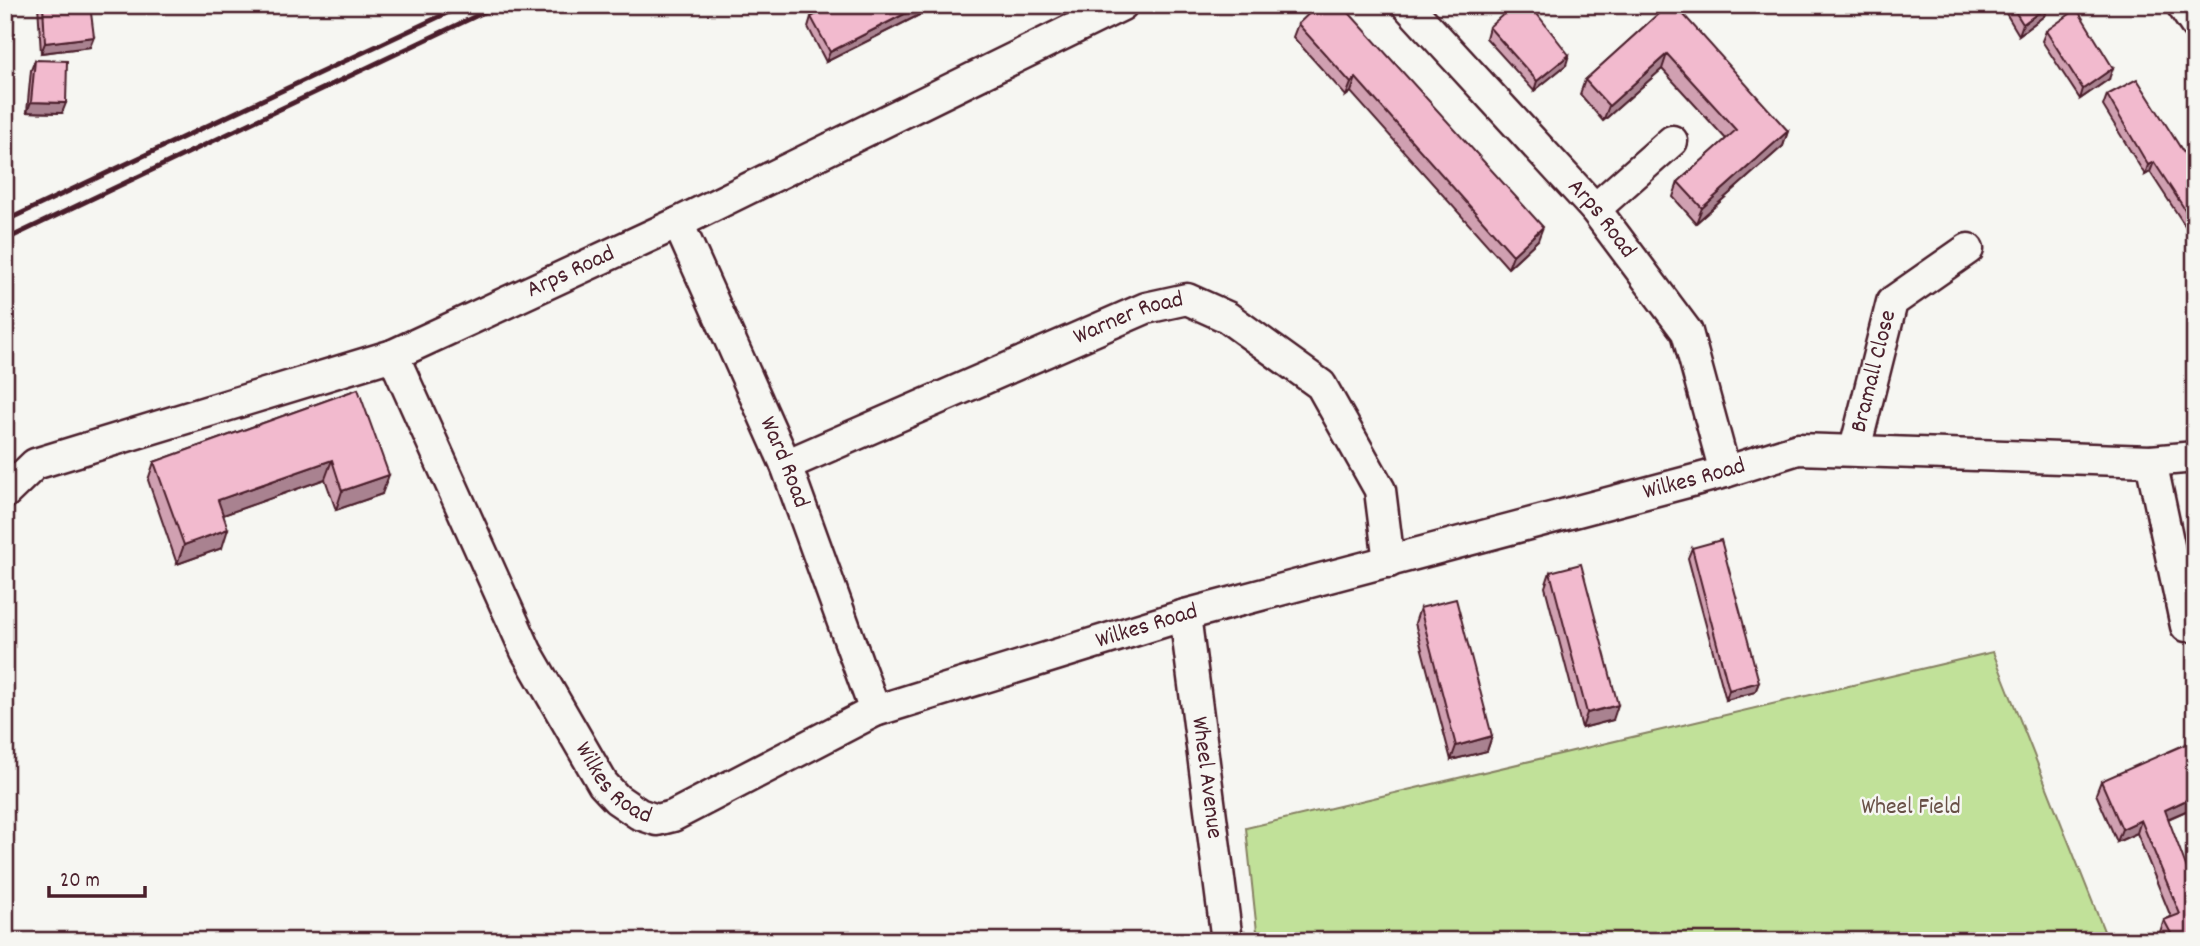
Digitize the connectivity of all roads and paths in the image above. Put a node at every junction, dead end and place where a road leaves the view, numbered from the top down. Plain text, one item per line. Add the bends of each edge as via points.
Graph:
1 (1122, 5) edge
2 (1407, 5) edge
3 (2182, 5) edge
4 (2195, 24) edge
5 (1672, 141) dead end
6 (1595, 209) junction
7 (678, 223) junction
8 (1968, 249) dead end
9 (393, 355) junction
10 (1855, 449) junction
11 (2195, 457) edge
12 (2151, 461) junction
13 (786, 465) junction
14 (1725, 472) junction
15 (5, 493) edge
16 (1389, 562) junction
17 (1185, 615) junction
18 (2186, 626) dead end
19 (874, 711) junction
20 (1227, 941) edge

1 - 7 street, Arps Road
2 - 6 street, Arps Road
3 - 4 street
5 - 6 street
6 - 14 street, Arps Road via 1687,332
7 - 9 street, Arps Road
7 - 13 street, Ward Road
8 - 10 street, Bramall Close via 1892,302
9 - 15 street, Arps Road via 35,464
9 - 19 street, Wilkes Road via 526,651 603,784 627,807 657,820 673,816
10 - 12 street, Wilkes Road
10 - 14 street, Wilkes Road via 1798,449
11 - 12 street, Wilkes Road
12 - 18 street
13 - 16 street, Warner Road via 1146,308 1187,299 1227,317 1321,384 1380,490
13 - 19 street, Ward Road
14 - 16 street, Wilkes Road
16 - 17 street, Wilkes Road
17 - 19 street, Wilkes Road
17 - 20 street, Wheel Avenue

